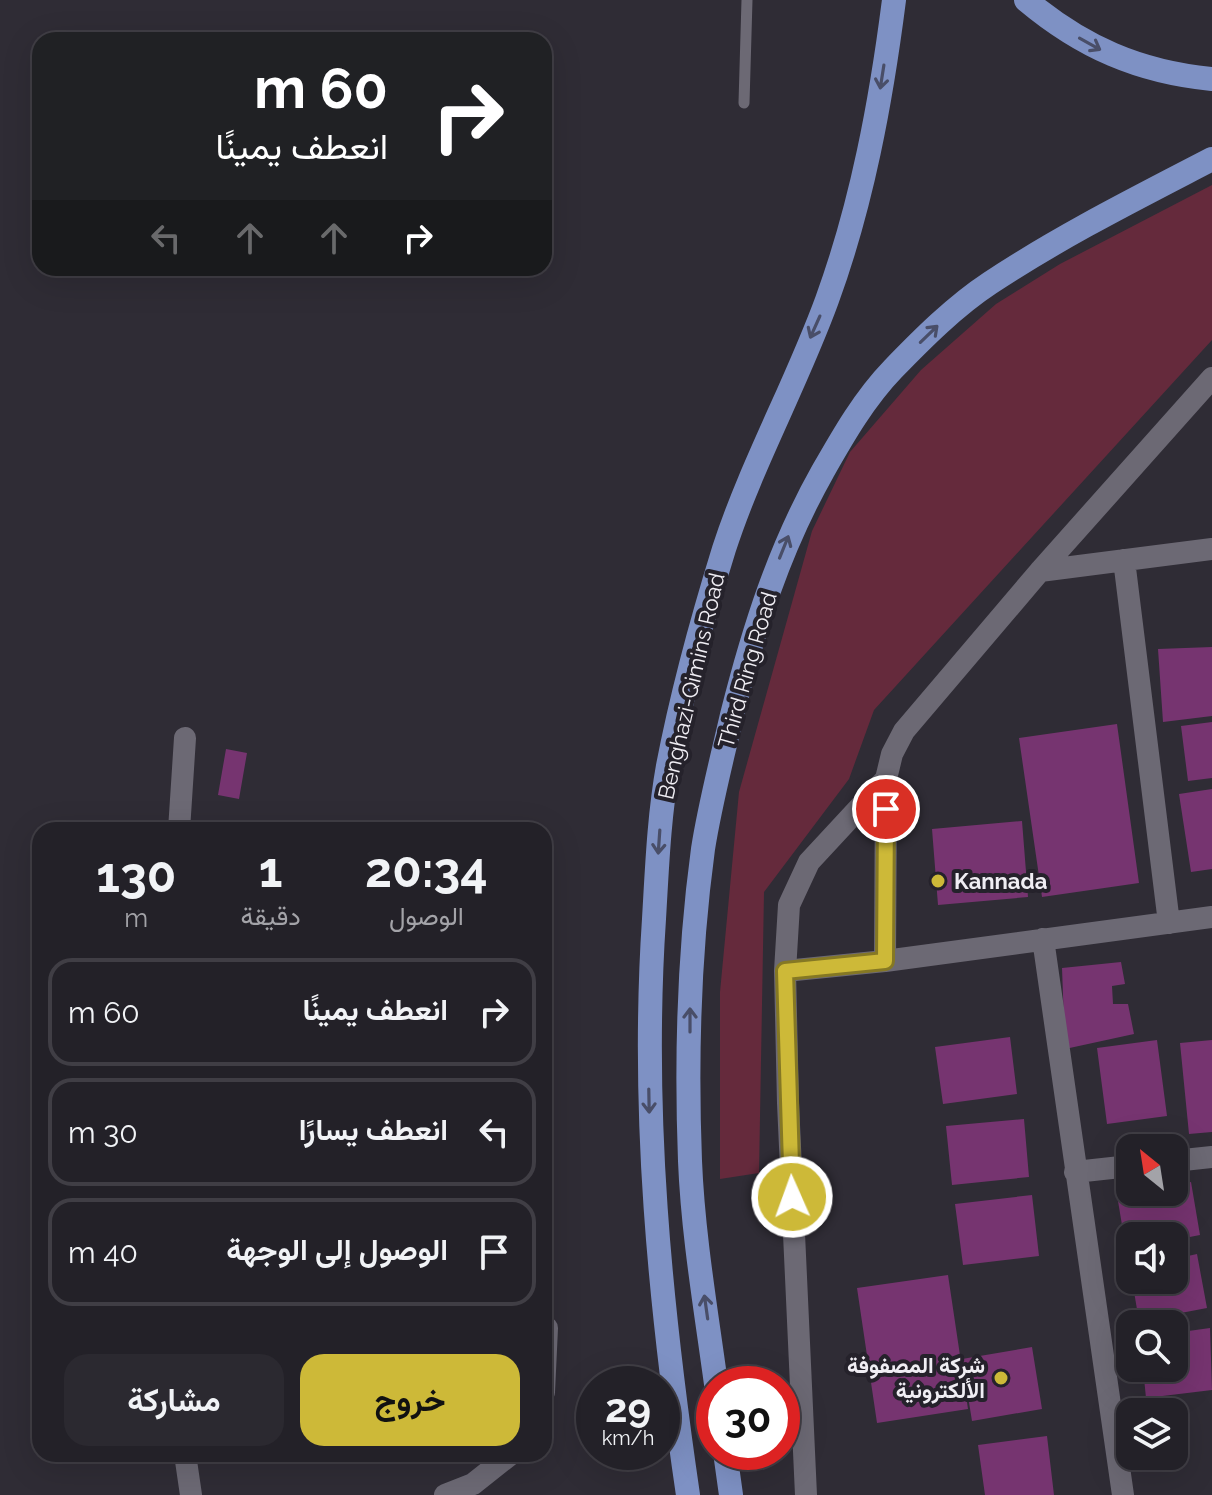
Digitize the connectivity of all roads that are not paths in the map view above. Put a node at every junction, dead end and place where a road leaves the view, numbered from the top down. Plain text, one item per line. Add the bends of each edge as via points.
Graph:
1 (747, 0) edge
2 (894, 0) edge
3 (1026, 0) edge
4 (1212, 79) edge
5 (744, 103) dead end
6 (1212, 159) edge
7 (1212, 378) edge
8 (1212, 549) edge
9 (1124, 560) junction
10 (1040, 571) junction
11 (185, 738) dead end
12 (886, 779) junction
13 (180, 822) edge
14 (1212, 917) edge
15 (1169, 923) junction
16 (1043, 939) junction
17 (885, 961) junction
18 (785, 971) junction
19 (1212, 1157) edge
20 (1188, 1160) edge
21 (1116, 1168) edge
22 (1075, 1172) junction
23 (714, 1366) edge
24 (186, 1462) edge
25 (501, 1462) edge
26 (728, 1470) edge
27 (191, 1495) edge
28 (445, 1495) edge
29 (688, 1495) edge
30 (731, 1495) edge
31 (806, 1495) edge
32 (1123, 1495) edge

1 - 5 lane
2 -> 29 main road, Benghazi-Qimins Road via 857,211 826,303 724,549 668,766 659,829 648,1025 650,1122 658,1254
3 -> 4 main road via 1056,25 1101,50 1139,66
23 -> 6 main road, Third Ring Road via 690,1163 694,931 704,846 724,750 750,643 784,545 846,430 890,372 939,325 987,285 1077,230
7 - 10 street
8 - 9 street
9 - 10 street
9 - 15 street
10 - 12 street via 904,731
11 - 13 street
12 - 17 street
12 - 18 street via 809,862 789,905
14 - 15 street
15 - 16 street
16 - 17 street
16 - 22 street
17 - 18 street
18 - 31 street
19 - 20 street
21 - 22 street
22 - 32 street
24 - 27 street
25 - 28 street via 473,1484
26 - 30 main road

